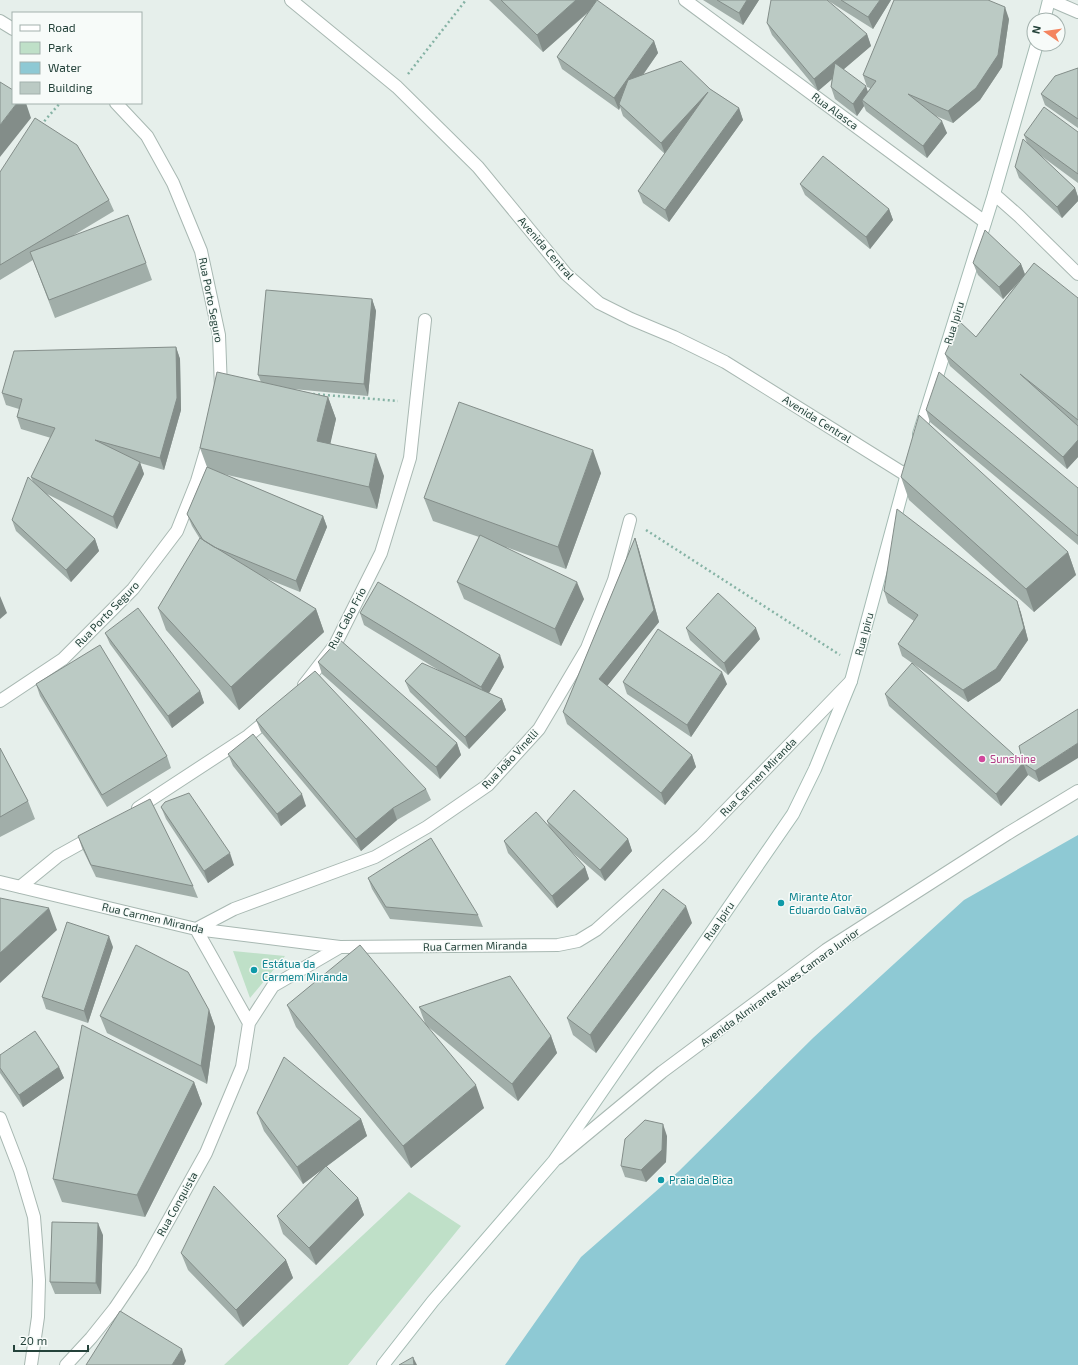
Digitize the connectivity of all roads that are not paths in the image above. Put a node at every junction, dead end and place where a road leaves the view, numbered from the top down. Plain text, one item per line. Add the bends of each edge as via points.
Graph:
1 (291, 0) edge
2 (685, 0) edge
3 (1049, 0) edge
4 (1046, 12) edge
5 (1078, 12) edge
6 (0, 21) edge
7 (12, 29) edge
8 (1036, 52) edge
9 (117, 104) edge
10 (994, 194) junction
11 (985, 222) junction
12 (1078, 274) edge
13 (425, 320) dead end
14 (219, 399) edge
15 (211, 432) edge
16 (916, 445) edge
17 (911, 460) edge
18 (906, 475) junction
19 (630, 520) road end
20 (851, 681) junction
21 (299, 692) edge
22 (0, 701) edge
23 (283, 708) edge
24 (1078, 791) edge
25 (128, 815) edge
26 (102, 831) edge
27 (0, 882) edge
28 (20, 887) junction
29 (196, 929) junction
30 (340, 948) junction
31 (249, 1023) junction
32 (0, 1118) edge
33 (554, 1161) junction
34 (31, 1365) edge
35 (66, 1365) edge
36 (383, 1365) edge

1 - 18 street, Avenida Central via 397,88 478,166 566,274 599,303 725,362
2 - 11 street, Rua Alasca
3 - 4 street
3 - 5 street
6 - 7 street
8 - 10 street, Rua Ipiru
9 - 14 street, Rua Porto Seguro via 147,136 174,183 201,251 219,335 222,386
10 - 11 street, Rua Ipiru
10 - 12 street
11 - 16 street, Rua Ipiru
13 - 21 street, Rua Cabo Frio via 410,458 381,553 335,645
15 - 22 street, Rua Porto Seguro via 197,481 177,531 133,590 63,659
17 - 18 street, Rua Ipiru
18 - 20 street, Rua Ipiru
19 - 29 street, Rua João Vinelli via 614,580 587,648 539,729 488,785 428,827 375,857 234,909
20 - 30 street, Rua Carmen Miranda via 701,836 596,930 578,941 558,945
20 - 33 street, Rua Ipiru via 815,769 793,814
23 - 25 street via 248,736
24 - 33 street, Avenida Almirante Alves Camara Junior via 826,950 662,1072
26 - 28 street via 58,856
27 - 28 street, Rua Carmen Miranda
28 - 29 street, Rua Carmen Miranda
29 - 30 street, Rua Carmen Miranda
29 - 31 street
30 - 31 street via 273,986
31 - 35 street, Rua Conquista via 242,1067 202,1159 142,1268 115,1308
32 - 34 street via 20,1170 34,1217 39,1280 38,1318
33 - 36 street via 432,1301

